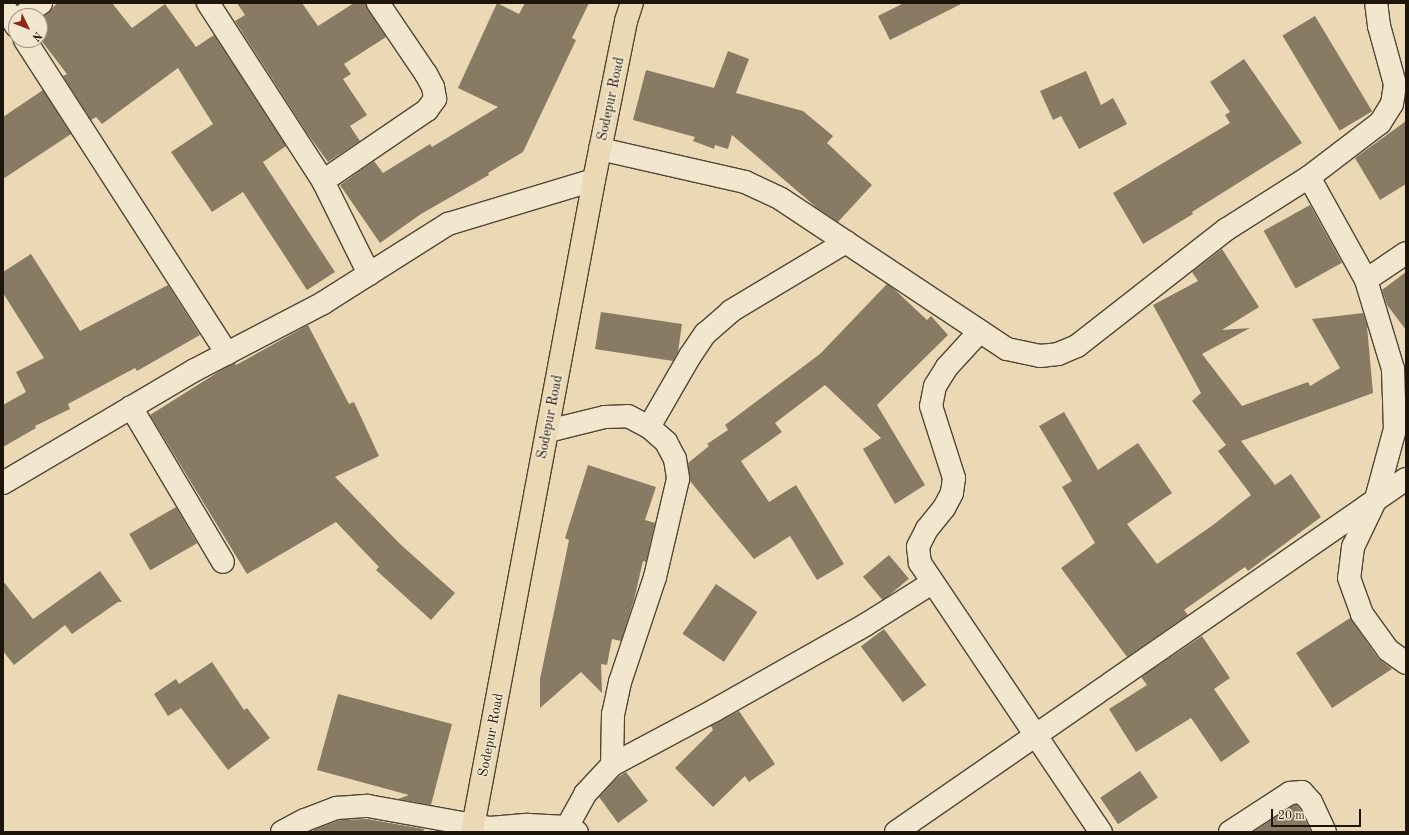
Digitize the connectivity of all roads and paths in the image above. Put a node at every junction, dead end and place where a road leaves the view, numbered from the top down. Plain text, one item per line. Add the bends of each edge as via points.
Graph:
1 (41, 3) edge
2 (208, 3) edge
3 (378, 3) edge
4 (632, 3) edge
5 (1376, 3) edge
6 (32, 8) edge
7 (30, 48) edge
8 (600, 149) junction
9 (1309, 177) junction
10 (594, 180) junction
11 (323, 181) junction
12 (846, 242) junction
13 (1406, 253) edge
14 (369, 274) junction
15 (1366, 280) junction
16 (980, 331) junction
17 (227, 353) junction
18 (131, 407) junction
19 (649, 427) junction
20 (548, 431) junction
21 (1406, 479) edge
22 (3, 483) edge
23 (1376, 499) junction
24 (223, 562) dead end
25 (932, 583) junction
26 (1406, 663) edge
27 (1036, 735) junction
28 (612, 765) junction
29 (481, 829) edge
30 (572, 830) edge
31 (282, 832) edge
32 (896, 832) edge
33 (1101, 832) edge
34 (1230, 832) edge
35 (1325, 832) edge

1 - 6 street
2 - 11 street
3 - 11 street via 426,74 433,87 435,99 427,110
4 - 8 main road, Sodepur Road via 626,21
5 - 9 street via 1379,26 1395,84 1392,104 1380,123
7 - 17 street
8 - 10 main road, Sodepur Road
8 - 12 street via 745,182 781,199
9 - 15 street
9 - 16 street via 1227,229 1077,346 1058,354 1040,356 1007,349
10 - 14 street via 448,224
10 - 20 main road, Sodepur Road
11 - 14 street
12 - 16 street
12 - 19 street via 731,311 705,334
13 - 15 street
14 - 17 street via 323,303
15 - 23 street via 1393,369 1395,429
16 - 25 street via 947,366 935,386 931,406 954,478 952,493 927,529 918,548 920,563
17 - 18 street
18 - 22 street
18 - 24 street
19 - 20 street via 628,416
19 - 28 street via 666,442 675,459 678,479 655,577 617,695 613,714
20 - 29 main road, Sodepur Road
21 - 23 street
23 - 26 street via 1353,546 1349,578 1362,614 1388,650
23 - 27 street
25 - 27 street
25 - 28 street via 715,710
27 - 32 street
27 - 33 street
28 - 30 street via 585,794
29 - 30 street via 528,825
29 - 31 street via 368,806 337,808
34 - 35 street via 1290,793 1302,792 1311,802

